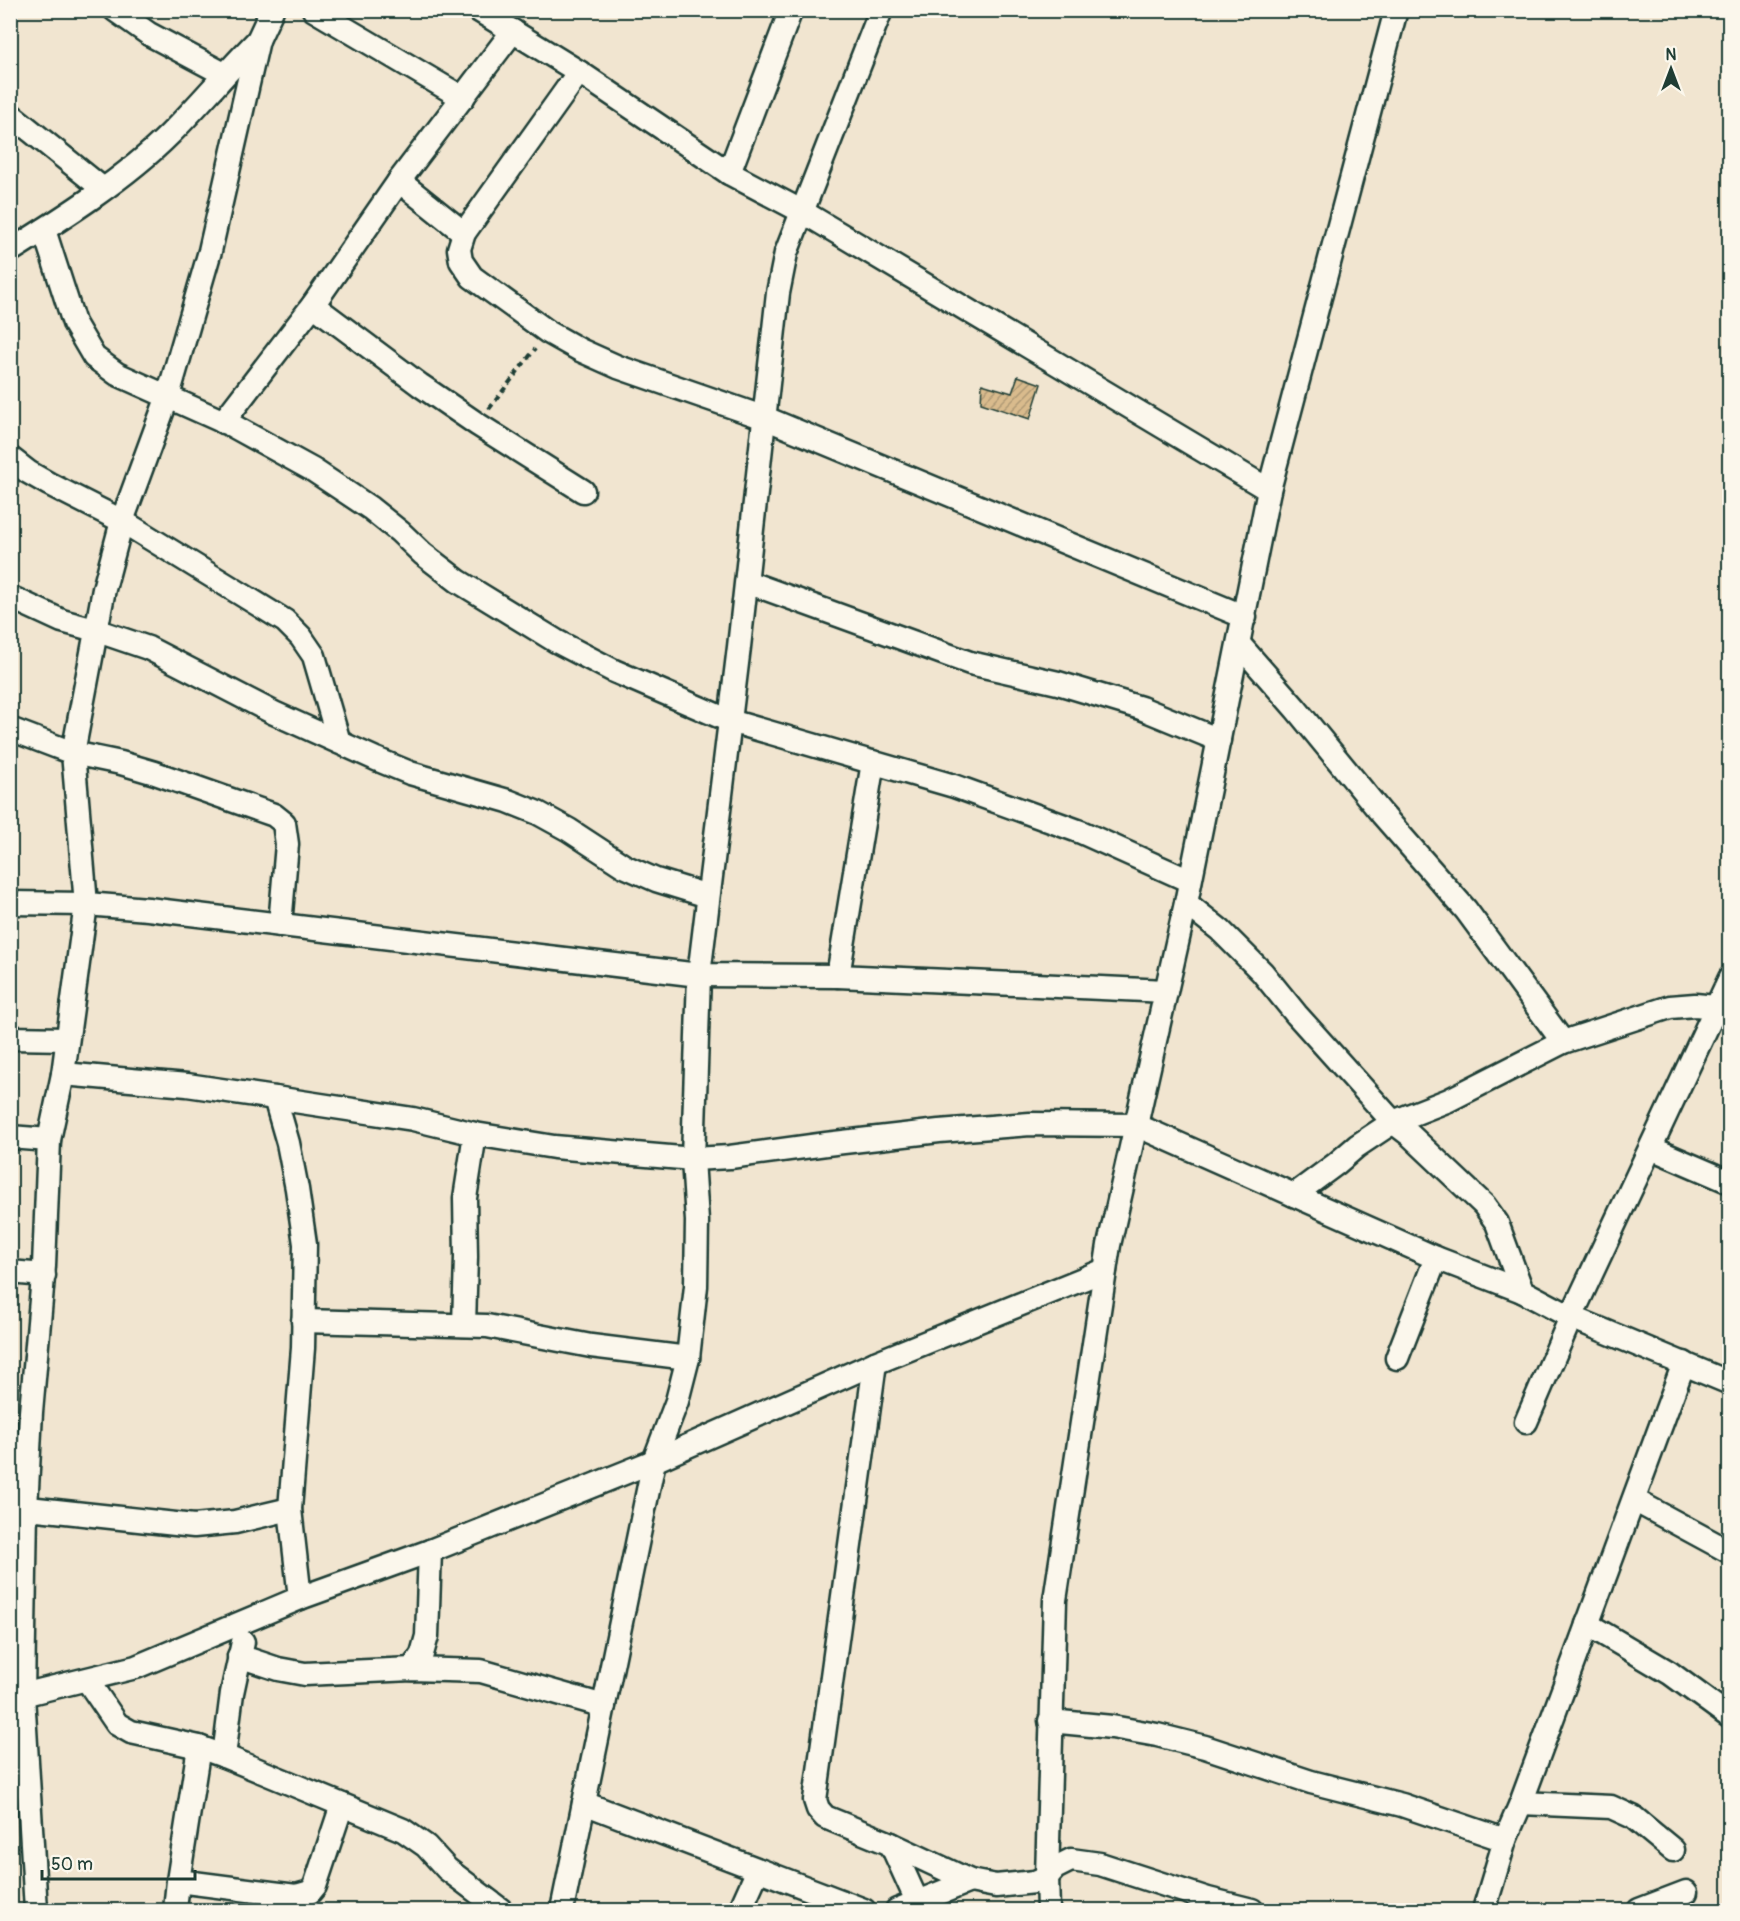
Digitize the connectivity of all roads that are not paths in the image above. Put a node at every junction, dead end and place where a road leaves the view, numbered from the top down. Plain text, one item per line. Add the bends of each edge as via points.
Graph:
1 (115, 10) edge
2 (272, 10) edge
3 (314, 10) edge
4 (478, 10) edge
5 (791, 10) edge
6 (881, 10) edge
7 (1396, 10) edge
8 (513, 31) junction
9 (258, 40) junction
10 (579, 72) junction
11 (224, 74) junction
12 (463, 98) junction
13 (10, 114) edge
14 (729, 172) junction
15 (399, 181) junction
16 (102, 189) junction
17 (803, 212) junction
18 (44, 230) junction
19 (464, 233) junction
20 (10, 251) edge
21 (313, 305) junction
22 (168, 396) junction
23 (765, 417) junction
24 (223, 422) junction
25 (10, 458) edge
26 (1269, 490) junction
27 (583, 491) dead end
28 (122, 521) junction
29 (747, 582) junction
30 (10, 597) edge
31 (1245, 617) junction
32 (95, 630) junction
33 (1239, 644) junction
34 (730, 721) junction
35 (10, 729) edge
36 (1219, 740) junction
37 (339, 742) junction
38 (73, 753) junction
39 (873, 762) junction
40 (1188, 892) junction
41 (708, 896) junction
42 (10, 903) edge
43 (86, 904) junction
44 (280, 925) junction
45 (699, 975) junction
46 (838, 976) junction
47 (1730, 978) edge
48 (1166, 991) junction
49 (1723, 1010) edge
50 (10, 1038) edge
51 (67, 1039) junction
52 (1563, 1042) junction
53 (63, 1074) junction
54 (275, 1098) junction
55 (1393, 1122) junction
56 (1136, 1125) junction
57 (475, 1134) junction
58 (10, 1137) edge
59 (49, 1140) junction
60 (1651, 1148) junction
61 (693, 1159) junction
62 (1730, 1182) edge
63 (1294, 1195) junction
64 (1436, 1258) junction
65 (1105, 1270) junction
66 (10, 1272) edge
67 (44, 1275) junction
68 (1522, 1291) junction
69 (1572, 1317) junction
70 (303, 1321) junction
71 (464, 1325) junction
72 (688, 1358) junction
73 (1397, 1358) dead end
74 (875, 1363) junction
75 (1684, 1363) junction
76 (1730, 1383) edge
77 (1526, 1422) dead end
78 (654, 1461) junction
79 (1634, 1500) junction
80 (18, 1507) edge
81 (290, 1509) junction
82 (430, 1551) junction
83 (1730, 1552) edge
84 (300, 1598) junction
85 (249, 1619) junction
86 (1587, 1624) junction
87 (17, 1626) edge
88 (240, 1656) junction
89 (412, 1669) junction
90 (87, 1680) junction
91 (17, 1697) edge
92 (604, 1706) junction
93 (1730, 1717) edge
94 (1050, 1721) junction
95 (199, 1747) junction
96 (224, 1756) junction
97 (584, 1803) junction
98 (1521, 1803) junction
99 (342, 1805) junction
100 (1505, 1840) junction
101 (891, 1844) junction
102 (1673, 1850) dead end
103 (758, 1870) junction
104 (1047, 1877) junction
105 (178, 1881) junction
106 (970, 1881) junction
107 (1686, 1892) dead end
108 (912, 1908) edge
109 (36, 1911) edge
110 (175, 1911) edge
111 (501, 1911) edge
112 (562, 1911) edge
113 (740, 1911) edge
114 (864, 1911) edge
115 (1048, 1911) edge
116 (1252, 1911) edge
117 (1484, 1911) edge
118 (1639, 1911) edge

1 - 11 street via 149,34
2 - 9 street
3 - 12 street
4 - 8 street
5 - 14 street
6 - 17 street
7 - 26 street
8 - 10 street
8 - 12 street
9 - 11 street
9 - 22 street via 210,251
10 - 14 street
10 - 19 street
11 - 16 street via 169,135
12 - 15 street
13 - 16 street
14 - 17 street
15 - 19 street
15 - 21 street
16 - 18 street
17 - 23 street via 781,273
17 - 26 street
18 - 20 street
18 - 22 street via 74,323 94,357 117,374
19 - 23 street via 459,249 461,261 472,277 548,332 618,367
21 - 24 street
21 - 27 street via 420,385
22 - 24 street
22 - 28 street
23 - 29 street
23 - 31 street
24 - 34 street via 313,470 370,508 458,581 556,642
25 - 28 street via 49,484
26 - 31 street
28 - 32 street
28 - 37 street via 285,621 301,637 314,656
29 - 34 street
29 - 36 street via 970,663 1058,683 1141,708
30 - 32 street via 62,621
31 - 33 street
32 - 37 street via 148,648
32 - 38 street
33 - 36 street
33 - 52 street via 1466,910
34 - 39 street
34 - 41 street
35 - 38 street
36 - 40 street
37 - 41 street via 410,773 538,813 624,866
38 - 43 street
38 - 44 street via 155,773 274,815 284,823 287,844
39 - 40 street via 1081,831
39 - 46 street
40 - 48 street
40 - 55 street
41 - 45 street
42 - 43 street
43 - 44 street
43 - 51 street
44 - 45 street
45 - 46 street
45 - 61 street
46 - 48 street
47 - 49 street
48 - 56 street
49 - 52 street via 1695,1005 1670,1007
49 - 60 street
50 - 51 street
51 - 53 street
52 - 55 street via 1449,1100
53 - 54 street via 187,1085
53 - 59 street
54 - 57 street via 413,1119
54 - 70 street via 288,1143 305,1244
55 - 63 street
55 - 68 street via 1484,1205 1497,1223
56 - 61 street via 1030,1124 950,1130
56 - 63 street
56 - 65 street
57 - 61 street via 554,1147
57 - 71 street via 465,1198
58 - 59 street
59 - 67 street
60 - 62 street
60 - 69 street
61 - 72 street via 696,1286
63 - 64 street
64 - 68 street
64 - 73 street
65 - 74 street
65 - 94 street via 1055,1600
66 - 67 street
67 - 80 street
68 - 69 street
69 - 75 street
69 - 77 street
70 - 71 street
70 - 81 street
71 - 72 street
72 - 78 street via 677,1401
74 - 78 street
74 - 101 street via 815,1800 825,1816
75 - 76 street
75 - 79 street
78 - 82 street
78 - 92 street
79 - 83 street
79 - 86 street
80 - 81 street via 194,1526 236,1522
80 - 87 street
81 - 84 street
82 - 84 street
82 - 89 street via 427,1636
84 - 85 street
85 - 88 street
85 - 90 street via 136,1667
86 - 93 street via 1670,1673
86 - 98 street
87 - 91 street
88 - 89 street via 305,1674
88 - 96 street
89 - 92 street via 481,1671
90 - 91 street
90 - 95 street via 117,1724 130,1732
91 - 109 street
92 - 97 street
94 - 100 street via 1112,1727 1205,1747
94 - 104 street
95 - 96 street
95 - 105 street
96 - 99 street
97 - 103 street
97 - 112 street
98 - 100 street
98 - 102 street via 1611,1807 1633,1817
99 - 105 street via 310,1892 296,1896
99 - 111 street via 404,1830
100 - 117 street
101 - 106 street
101 - 108 street
103 - 113 street
103 - 114 street
104 - 106 street via 1006,1886
104 - 115 street
104 - 116 street via 1063,1863 1084,1860
105 - 110 street
106 - 108 street
107 - 118 street

